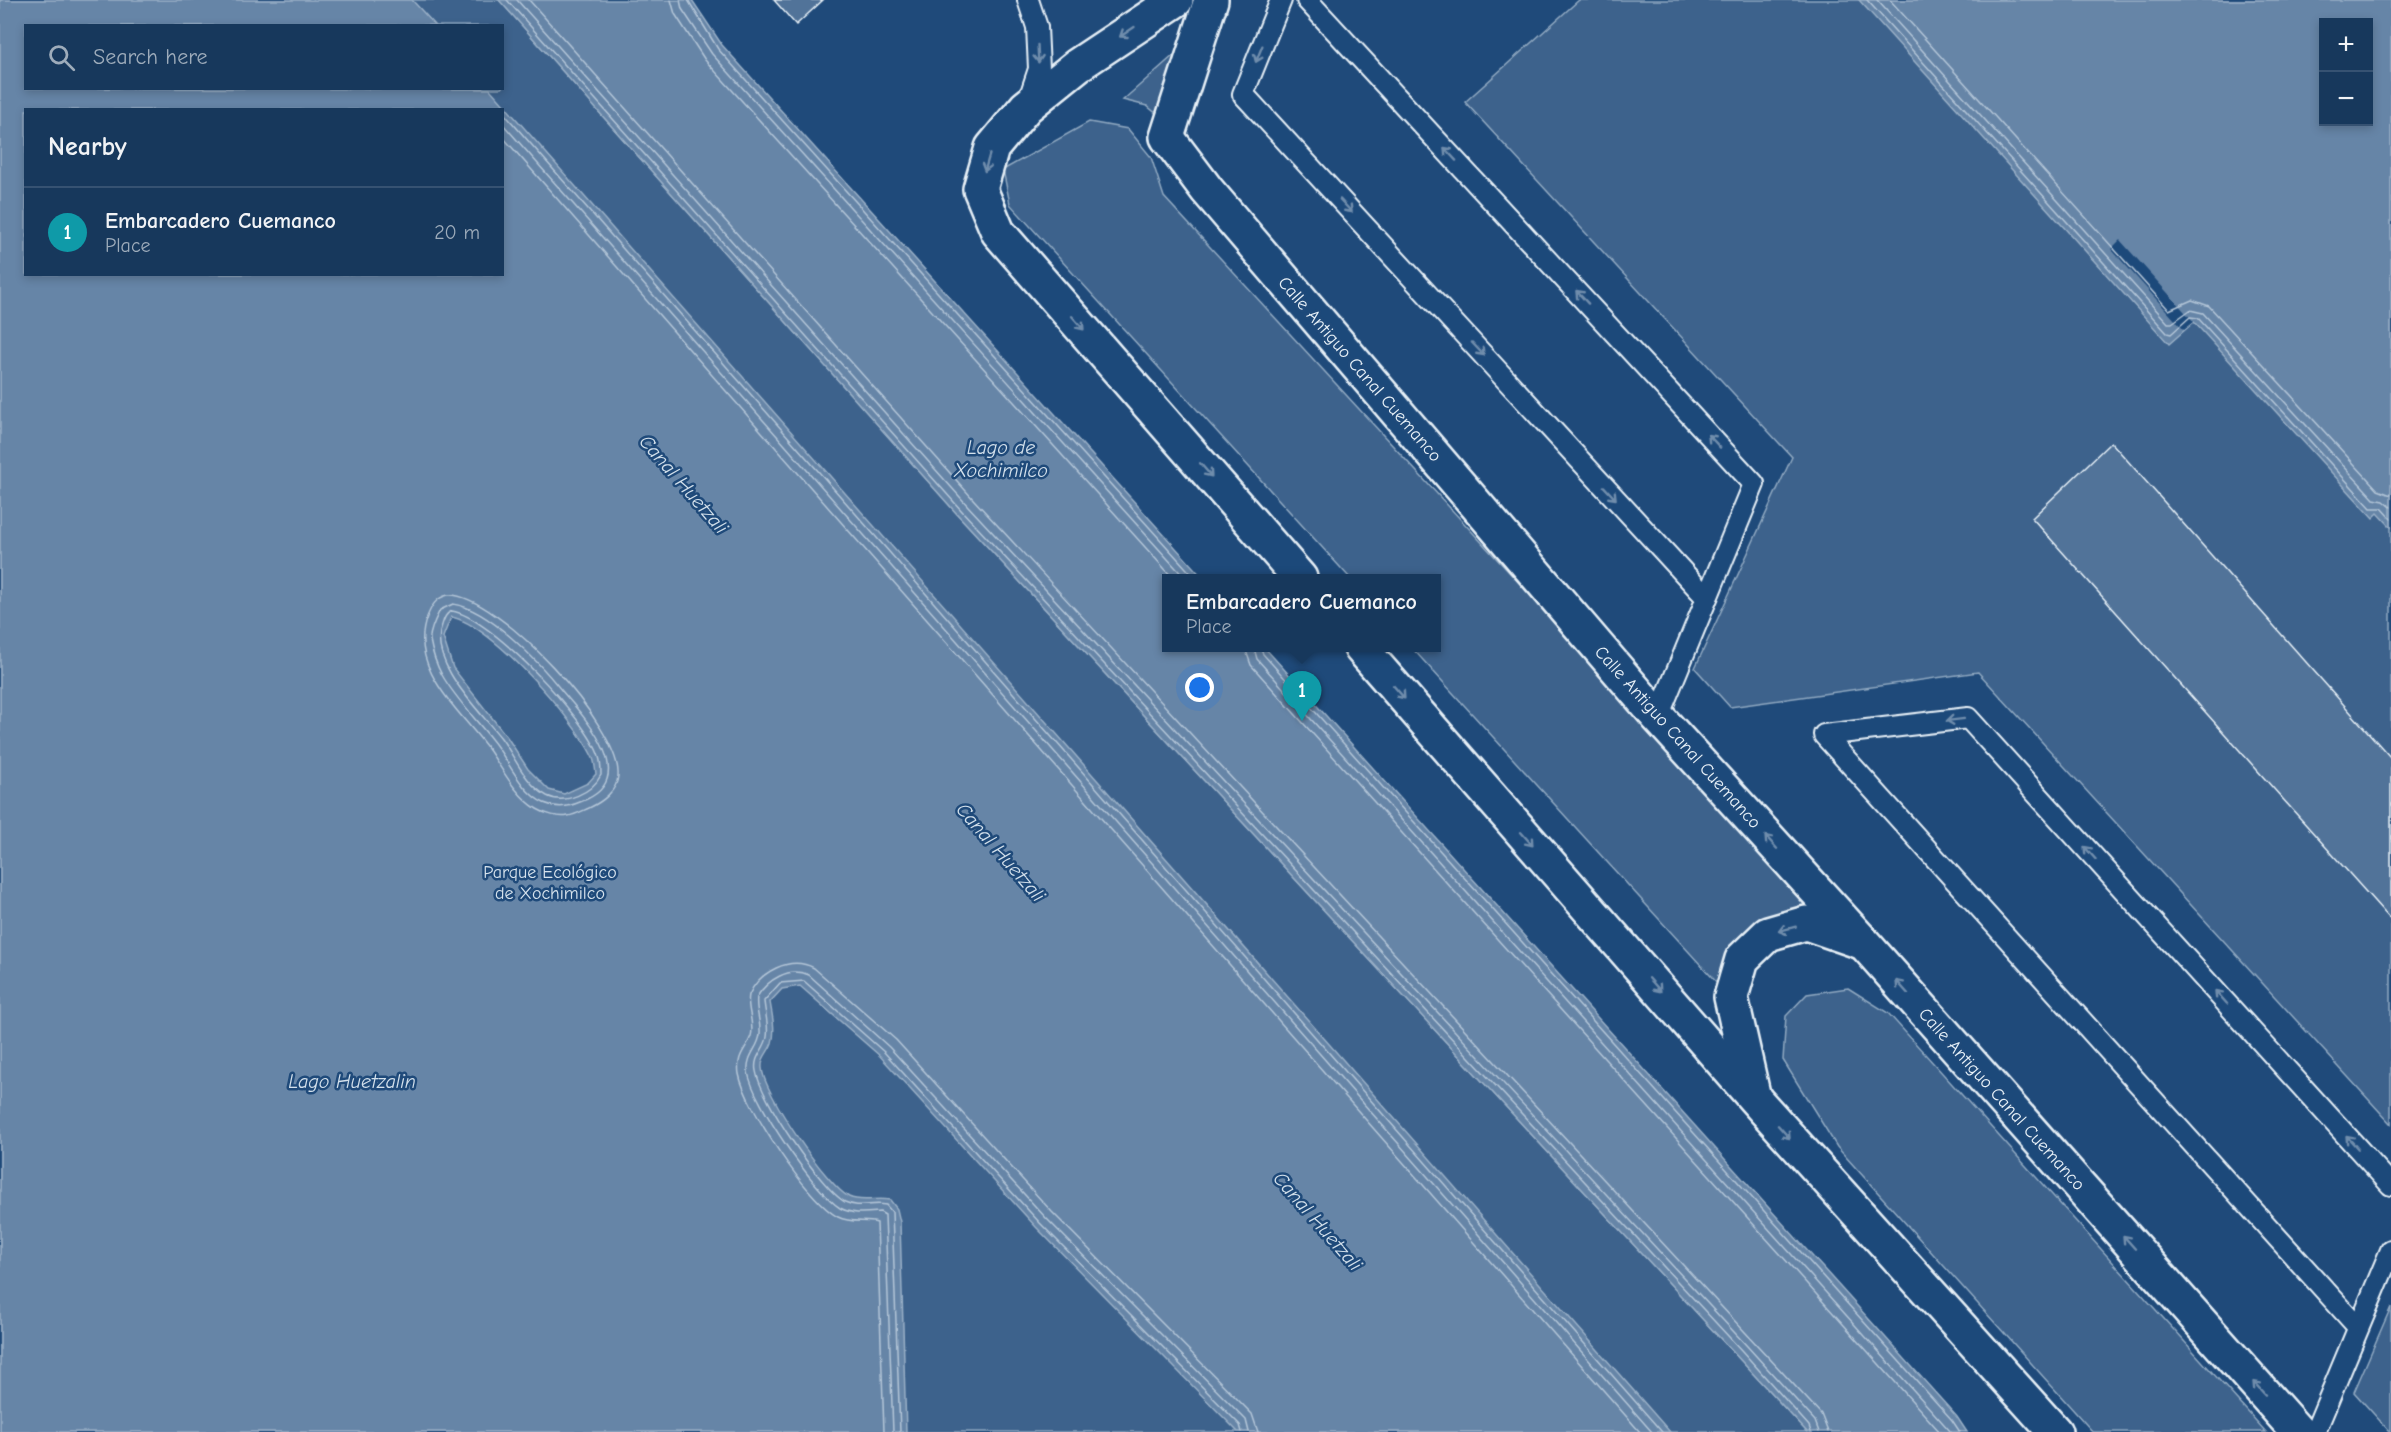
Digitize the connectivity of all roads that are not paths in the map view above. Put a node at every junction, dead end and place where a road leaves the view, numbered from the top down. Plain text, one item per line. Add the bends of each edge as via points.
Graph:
1 (1028, 0) edge
2 (1176, 0) edge
3 (1211, 0) edge
4 (1281, 0) edge
5 (1307, 0) edge
6 (1026, 107) junction
7 (1296, 574) edge
8 (1705, 596) junction
9 (1364, 652) edge
10 (1658, 717) junction
11 (1863, 942) junction
12 (1754, 1098) junction
13 (2391, 1185) edge
14 (2391, 1250) edge
15 (2358, 1327) junction
16 (2055, 1432) edge
17 (2298, 1432) edge
18 (2315, 1432) edge

1 -> 6 lane via 1037,27 1039,69
2 -> 6 street via 1078,65
3 - 10 street, Calle Antiguo Canal Cuemanco via 1167,137 1207,190
4 -> 8 lane via 1243,94
8 -> 5 lane via 1754,484
6 -> 7 street via 992,148 980,189 998,232
8 - 10 lane
9 -> 12 street
11 -> 10 street, Calle Antiguo Canal Cuemanco
11 -> 12 street via 1806,924 1768,934 1742,959 1731,998
17 -> 11 street, Calle Antiguo Canal Cuemanco
12 -> 16 street
13 -> 15 lane via 1968,718 1824,735
14 - 15 lane
15 - 18 lane

